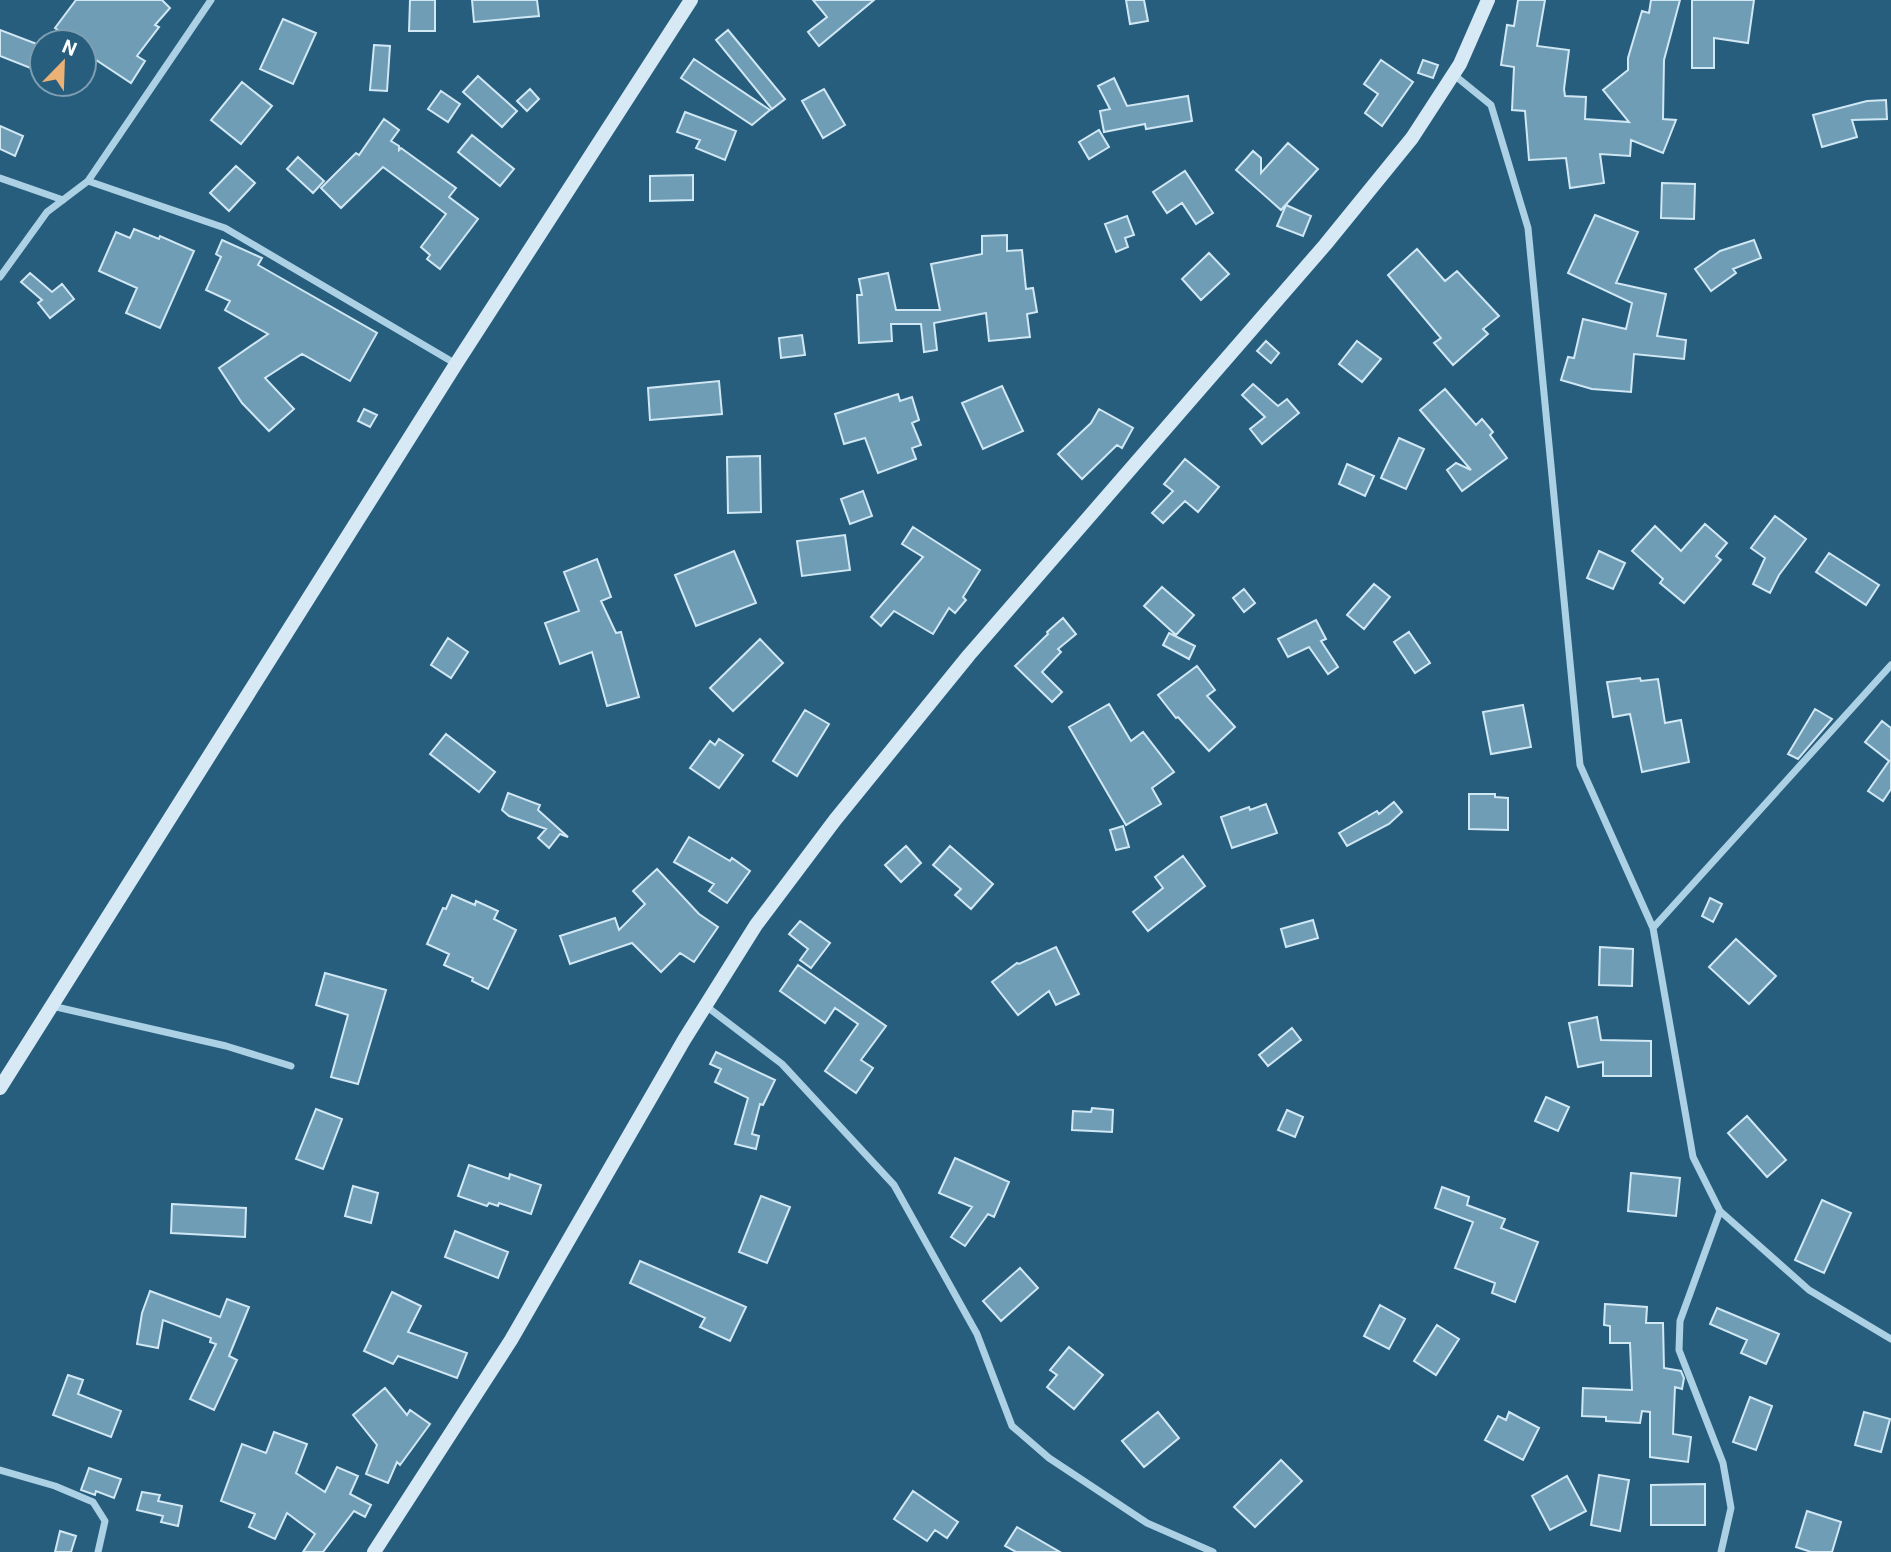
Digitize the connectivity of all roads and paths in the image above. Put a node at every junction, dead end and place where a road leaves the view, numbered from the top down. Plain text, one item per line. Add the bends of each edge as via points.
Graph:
1 (211, 0) edge
2 (691, 0) edge
3 (1488, 0) edge
4 (1453, 74) junction
5 (0, 178) edge
6 (88, 181) junction
7 (63, 200) junction
8 (0, 277) edge
9 (456, 364) junction
10 (1891, 665) edge
11 (1653, 928) junction
12 (706, 1005) junction
13 (52, 1006) junction
14 (291, 1066) dead end
15 (0, 1088) edge
16 (1720, 1211) junction
17 (1891, 1339) edge
18 (0, 1470) edge
19 (98, 1552) edge
20 (374, 1552) edge
21 (1213, 1552) edge
22 (1721, 1552) edge

1 - 6 street
2 - 9 street
3 - 4 street
4 - 11 street via 1491,106 1528,228 1580,765
4 - 12 street via 1412,138 1325,245 968,654 756,925
5 - 7 street
6 - 7 street
6 - 9 street via 225,228
7 - 8 street via 47,212
9 - 13 street
10 - 11 street
11 - 16 street via 1693,1157
12 - 20 street via 511,1340
12 - 21 street via 782,1064 894,1185 977,1334 1012,1426 1049,1458 1147,1523
13 - 14 street via 226,1046
13 - 15 street
16 - 17 street via 1809,1290
16 - 22 street via 1680,1321 1679,1350 1723,1463 1731,1508
18 - 19 street via 93,1502 105,1521

